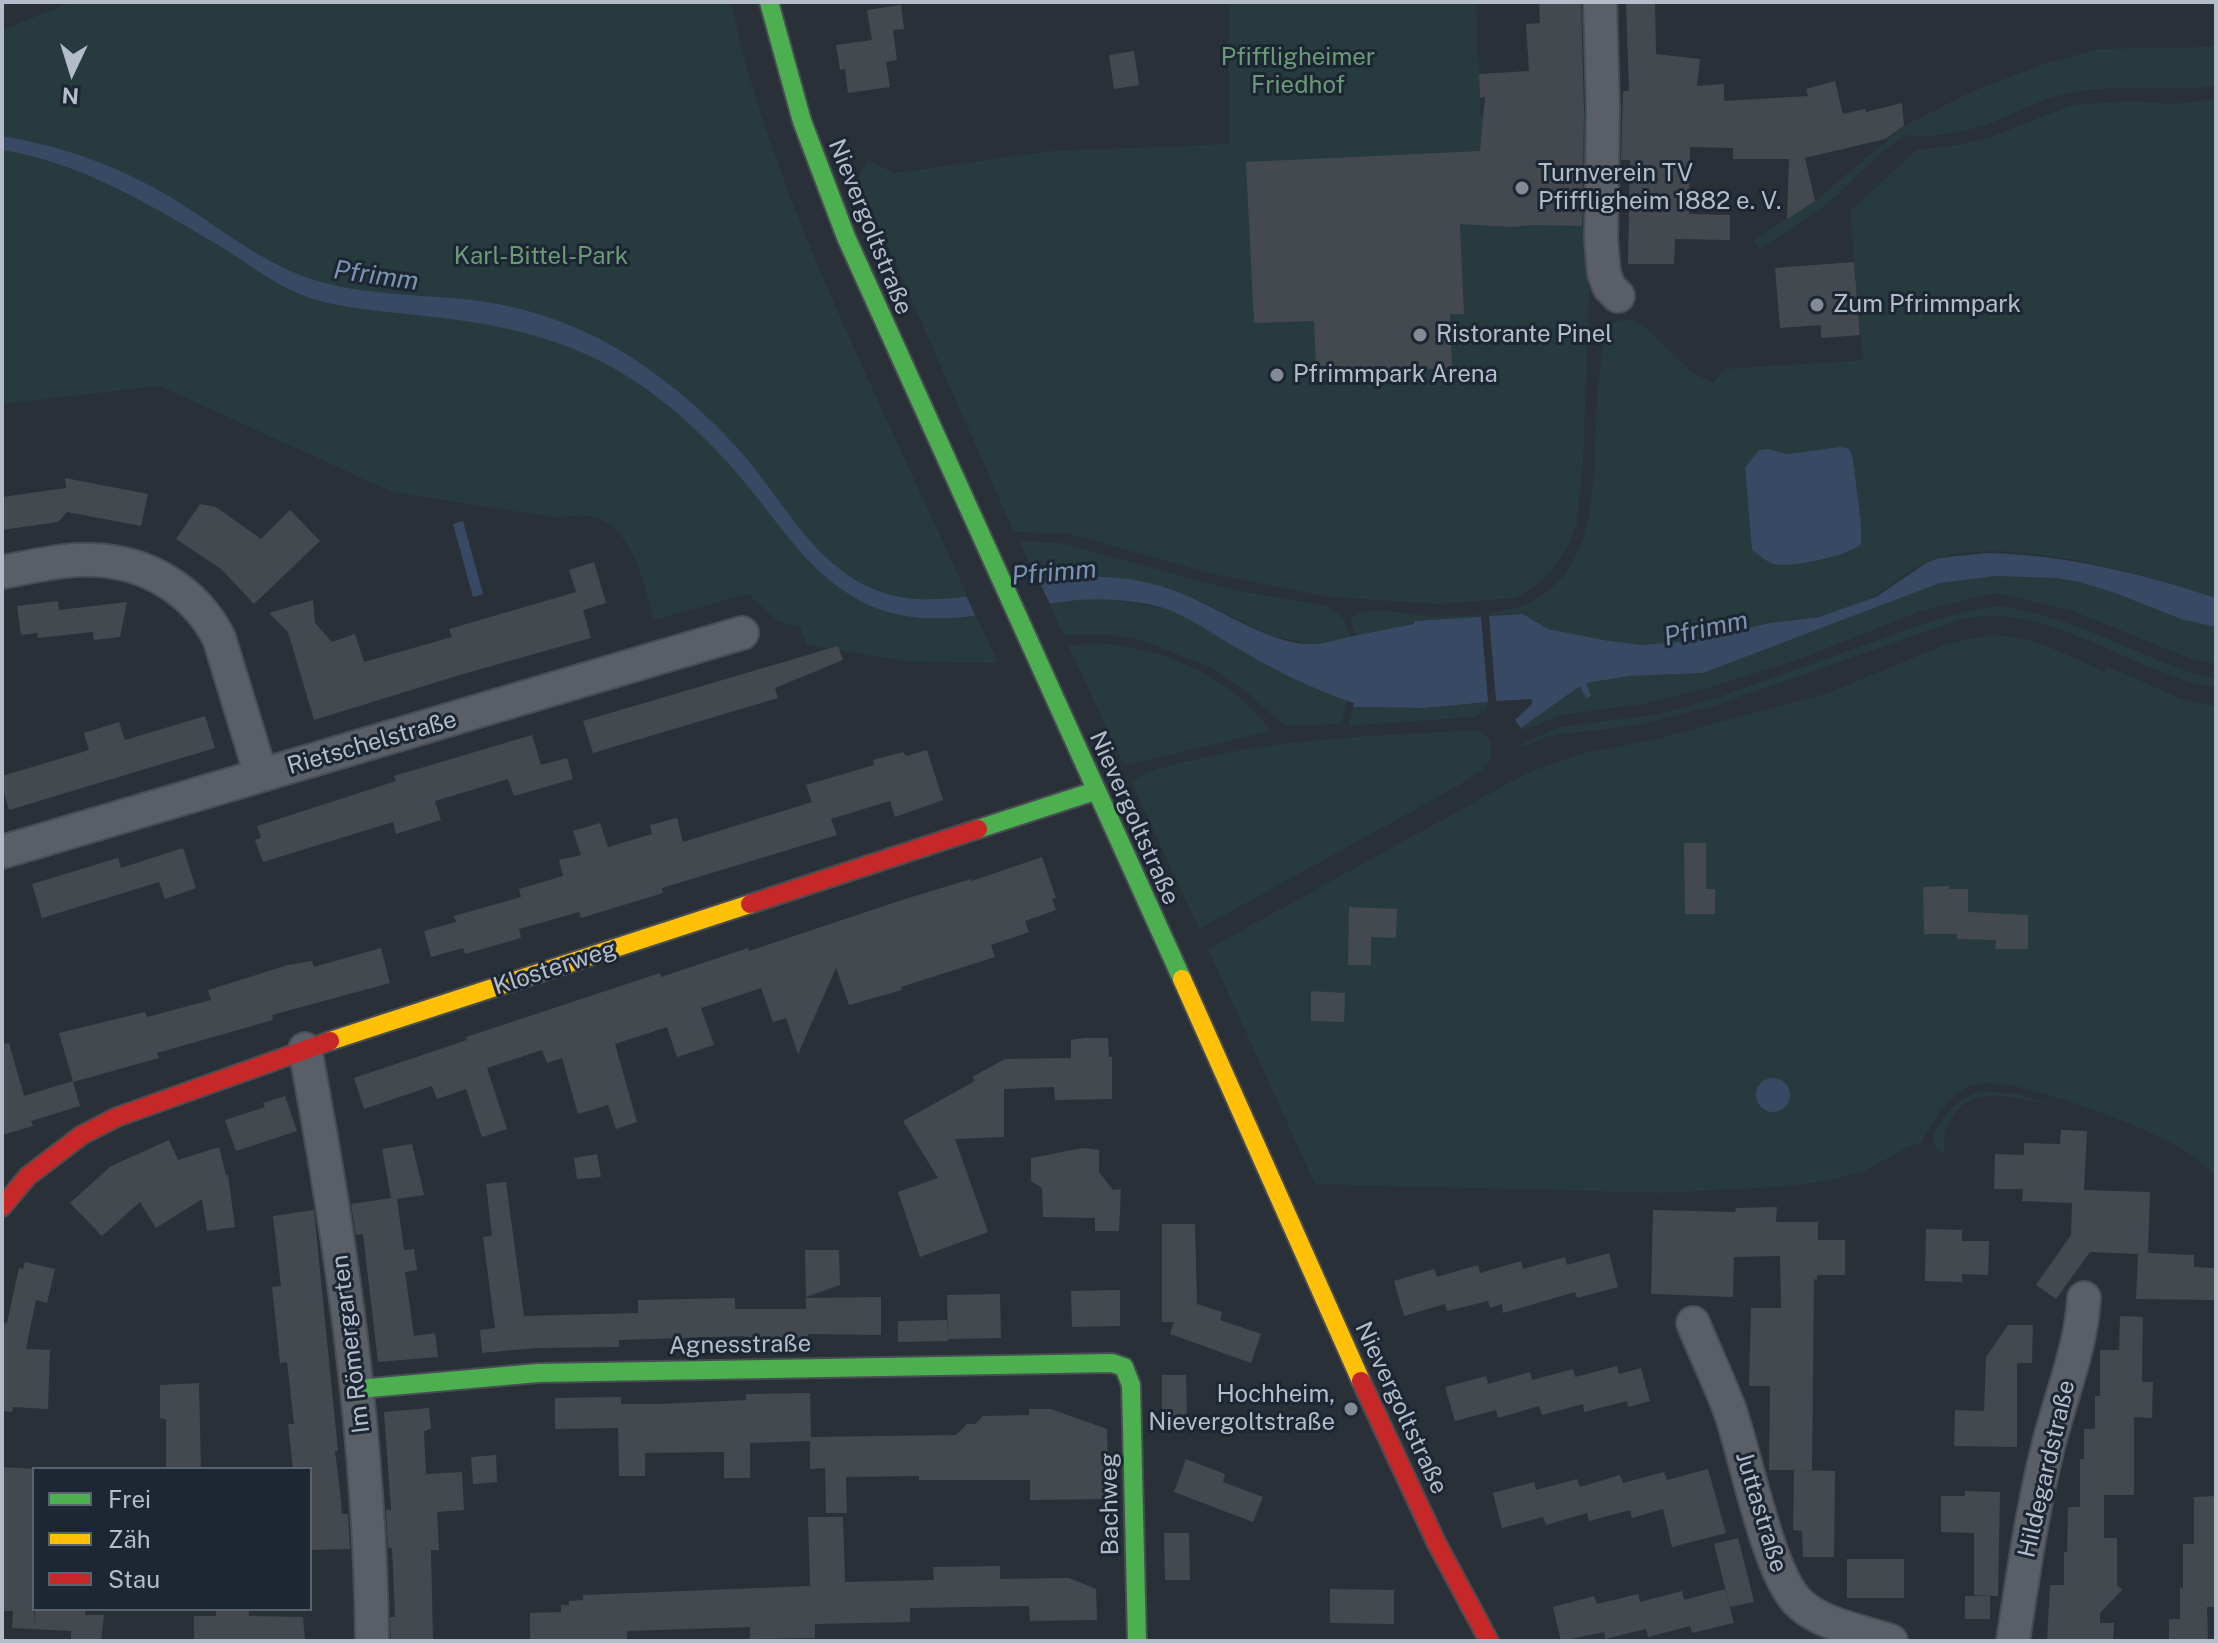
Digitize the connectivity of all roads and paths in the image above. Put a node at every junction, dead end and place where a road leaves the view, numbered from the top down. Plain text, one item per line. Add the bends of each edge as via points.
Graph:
1 (769, 2) edge
2 (1600, 2) edge
3 (1618, 296) dead end
4 (2, 572) edge
5 (742, 633) dead end
6 (261, 775) junction
7 (1095, 791) junction
8 (2, 852) edge
9 (305, 1049) junction
10 (15, 1182) edge
11 (2, 1207) edge
12 (2084, 1298) dead end
13 (1693, 1323) dead end
14 (1124, 1367) joint
15 (358, 1389) junction
16 (372, 1641) edge
17 (1137, 1641) edge
18 (1489, 1641) edge
19 (1891, 1641) edge
20 (2013, 1641) edge

1 - 7 street, Nievergoltstraße via 792,91 830,199
2 - 3 street via 1601,240 1604,273
4 - 6 street via 93,559 134,567 171,583 209,619 219,638
5 - 6 street, Rietschelstraße
6 - 8 street, Rietschelstraße
7 - 9 street, Klosterweg
7 - 18 street, Nievergoltstraße via 1377,1415
9 - 10 street, Klosterweg via 117,1117
9 - 15 street, Im Römergarten via 332,1193
10 - 11 street, Klosterweg
12 - 20 street, Hildegardstraße via 2079,1339 2039,1485
13 - 19 street, Juttastraße via 1729,1408 1785,1586 1815,1615
14 - 15 street, Agnesstraße via 1098,1362 538,1373
14 - 17 street, Bachweg via 1131,1393
15 - 16 street, Im Römergarten

